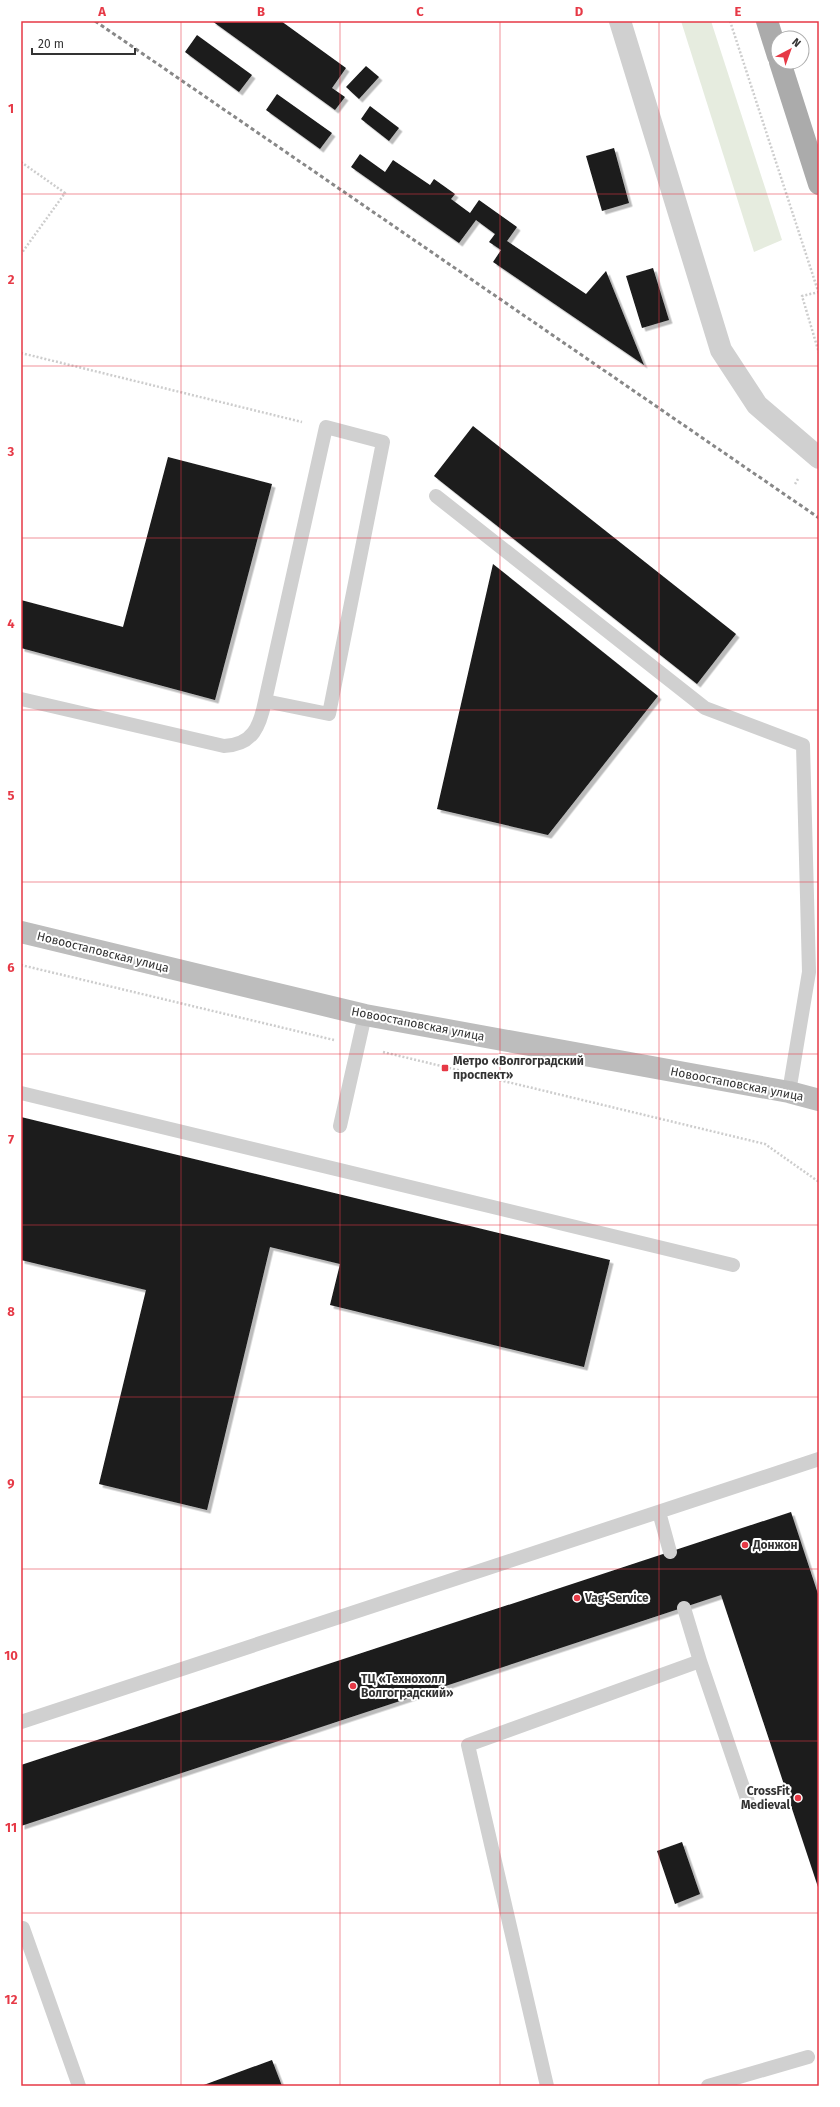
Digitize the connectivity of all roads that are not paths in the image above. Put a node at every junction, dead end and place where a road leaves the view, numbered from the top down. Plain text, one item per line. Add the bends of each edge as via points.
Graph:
1 (620, 21) edge
2 (767, 21) edge
3 (770, 31) edge
4 (783, 70) edge
5 (819, 184) edge
6 (819, 458) edge
7 (436, 496) dead end
8 (21, 699) edge
9 (265, 701) junction
10 (21, 932) edge
11 (365, 1015) junction
12 (789, 1092) junction
13 (21, 1093) edge
14 (819, 1100) edge
15 (340, 1126) dead end
16 (733, 1265) dead end
17 (819, 1459) edge
18 (659, 1512) junction
19 (670, 1552) dead end
20 (684, 1608) dead end
21 (700, 1661) junction
22 (21, 1722) edge
23 (748, 1802) dead end
24 (23, 1928) dead end
25 (808, 2057) dead end
26 (79, 2086) edge
27 (547, 2086) edge
28 (708, 2086) edge

1 - 6 street via 721,350 757,405
2 - 3 main road
4 - 5 main road
7 - 12 lane via 705,708 803,745 809,972
8 - 9 lane via 224,746 236,745 254,732 261,720
9 - 9 lane via 326,427 383,442 329,714
10 - 11 main road, Новоостаповская улица
11 - 12 main road, Новоостаповская улица
11 - 15 lane
12 - 14 main road, Новоостаповская улица
13 - 16 lane
17 - 18 lane
18 - 19 lane
18 - 22 lane
20 - 21 lane
21 - 23 lane
21 - 27 lane via 468,1745
24 - 26 lane
25 - 28 lane

